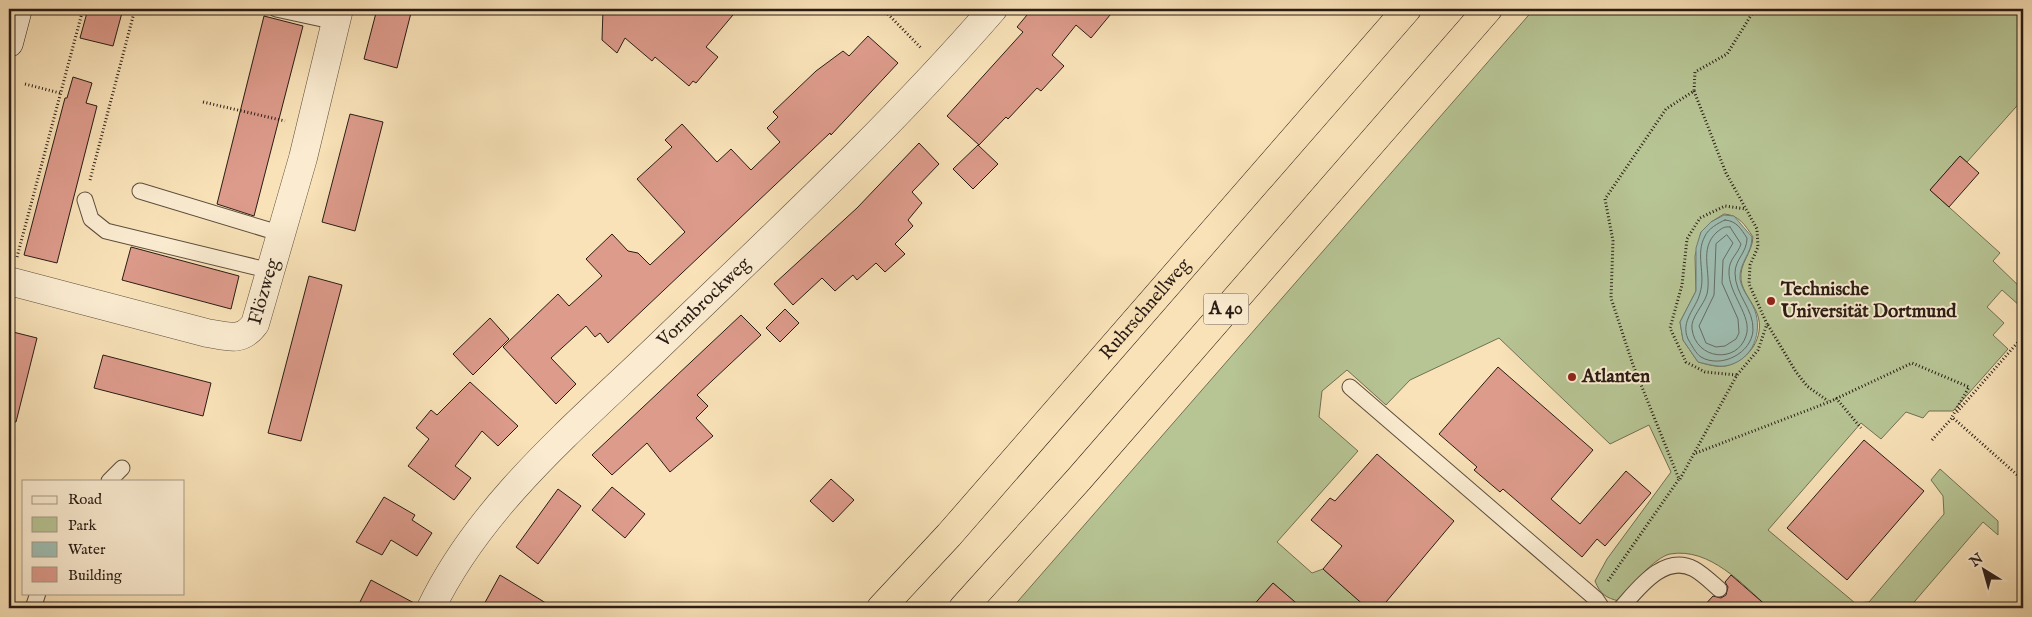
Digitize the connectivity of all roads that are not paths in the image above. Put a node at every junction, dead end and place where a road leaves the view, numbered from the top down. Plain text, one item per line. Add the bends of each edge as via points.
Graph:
1 (18, 9) edge
2 (276, 9) edge
3 (993, 9) edge
4 (1407, 9) edge
5 (1488, 9) edge
6 (337, 15) edge
7 (9, 43) edge
8 (140, 191) dead end
9 (85, 200) road end
10 (282, 234) junction
11 (271, 272) junction
12 (10, 281) edge
13 (1350, 387) dead end
14 (122, 468) dead end
15 (110, 480) edge
16 (1719, 589) dead end
17 (38, 594) edge
18 (1599, 603) edge
19 (33, 608) edge
20 (431, 608) edge
21 (881, 608) edge
22 (962, 608) edge
23 (1621, 608) edge

1 - 7 street
2 - 6 lane
3 - 20 street, Vormbrockweg via 941,69 862,150 541,460 487,521 444,582
4 - 21 highway, Ruhrschnellweg
5 - 22 highway, A 40 via 1079,479
6 - 10 street, Flözweg
8 - 10 lane
9 - 11 lane via 91,219 106,231
10 - 11 street, Flözweg
11 - 12 street, Flözweg via 255,324 248,333 237,337 207,333
13 - 18 lane
14 - 15 lane
16 - 23 lane via 1694,569 1681,565 1656,572
17 - 19 lane

